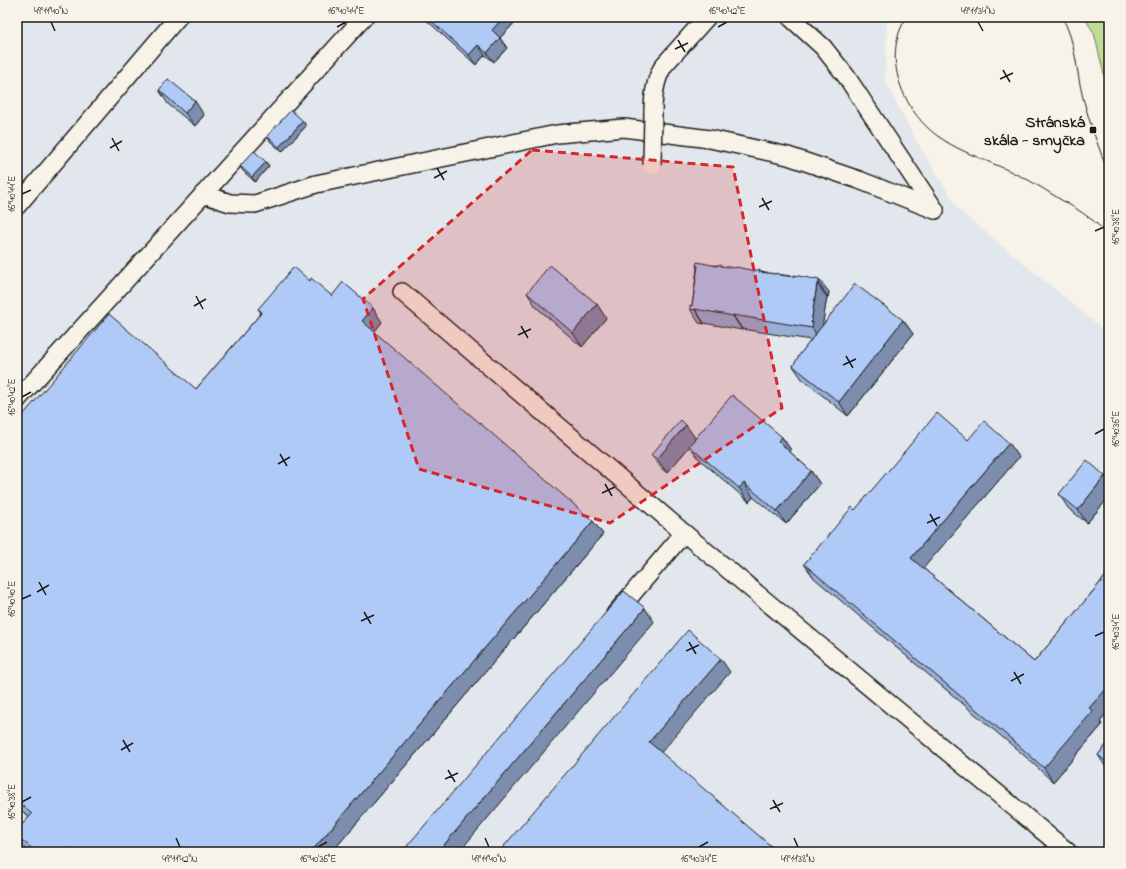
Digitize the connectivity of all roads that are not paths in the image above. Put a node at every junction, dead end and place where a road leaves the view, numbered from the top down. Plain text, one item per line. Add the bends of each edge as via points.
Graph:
1 (178, 17) edge
2 (364, 17) edge
3 (707, 17) edge
4 (790, 17) edge
5 (652, 165) dead end
6 (203, 194) junction
7 (17, 206) edge
8 (402, 292) dead end
9 (17, 400) edge
10 (684, 533) junction
11 (607, 623) edge
12 (1068, 852) edge

1 - 7 lane
2 - 6 lane
3 - 5 lane, bridge via 664,64 660,72 654,95
4 - 6 lane via 843,71 935,210 788,156 710,138 624,128 557,134 316,184 255,204 230,203
6 - 9 lane
8 - 10 lane
10 - 11 lane
10 - 12 lane

